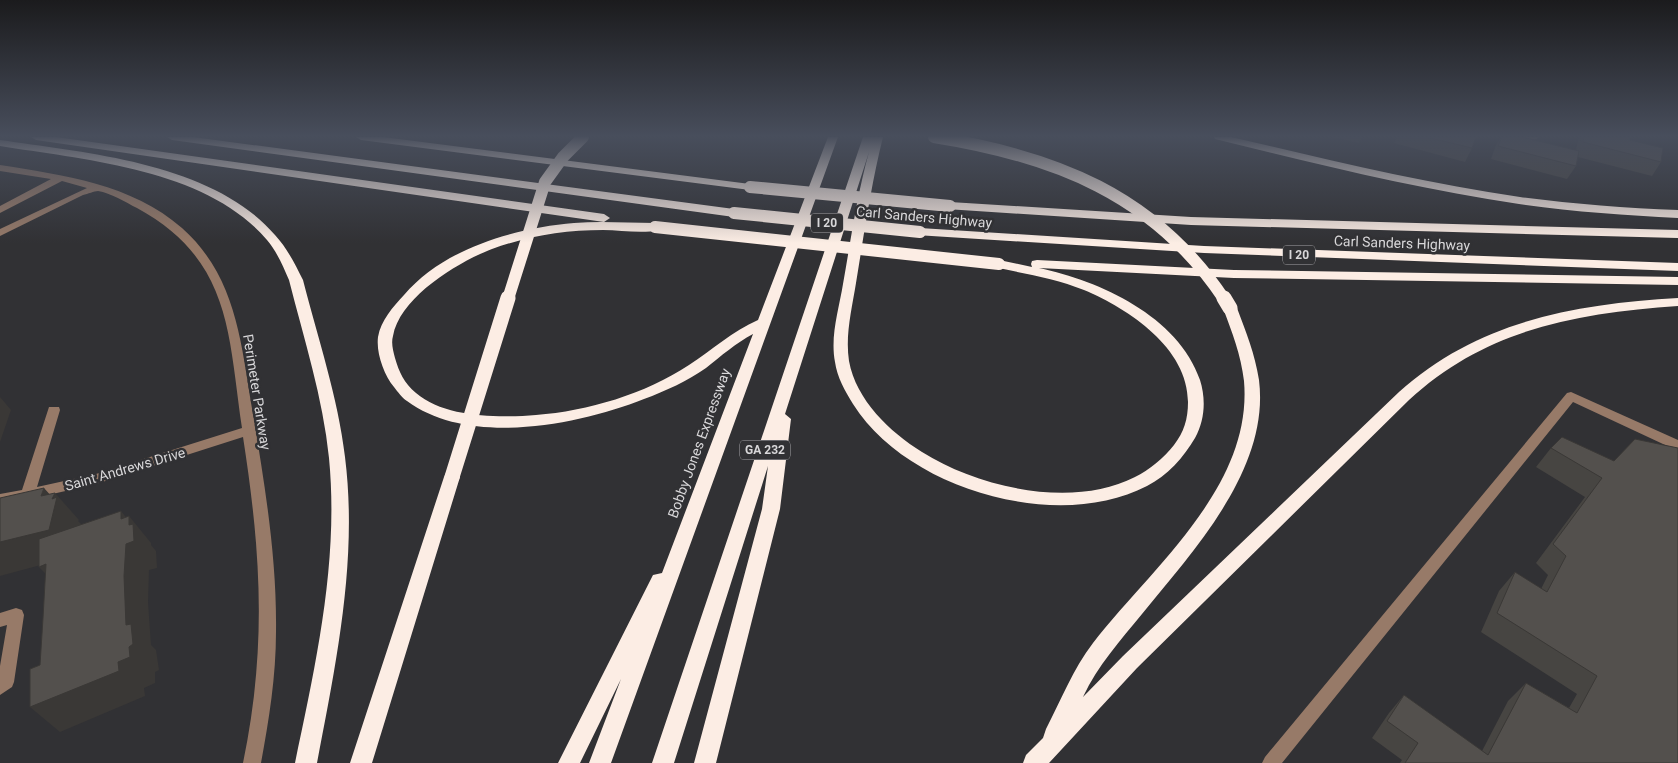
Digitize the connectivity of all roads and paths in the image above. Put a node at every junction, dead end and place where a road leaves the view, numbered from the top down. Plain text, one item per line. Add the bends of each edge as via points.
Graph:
1 (28, 173) edge
2 (153, 173) edge
3 (287, 173) edge
4 (435, 173) edge
5 (552, 173) edge
6 (638, 173) edge
7 (819, 173) edge
8 (856, 173) edge
9 (870, 173) edge
10 (1063, 173) edge
11 (1372, 173) edge
12 (61, 178) junction
13 (99, 188) junction
14 (0, 210) edge
15 (1678, 214) edge
16 (655, 227) junction
17 (0, 233) edge
18 (1678, 234) edge
19 (999, 264) junction
20 (1678, 267) edge
21 (1678, 281) edge
22 (1678, 302) edge
23 (762, 323) junction
24 (788, 381) junction
25 (54, 410) dead end
26 (248, 431) junction
27 (1678, 446) edge
28 (27, 495) junction
29 (0, 500) edge
30 (699, 502) junction
31 (0, 620) edge
32 (0, 687) edge
33 (1039, 758) edge
34 (252, 763) edge
35 (306, 763) edge
36 (361, 763) edge
37 (569, 763) edge
38 (600, 763) edge
39 (663, 763) edge
40 (704, 763) edge
41 (1271, 763) edge

1 - 12 street, Perimeter Parkway
2 - 35 highway via 192,184 250,217 266,232 288,262 296,280 328,405 340,490 341,543 331,633
3 - 16 highway
4 - 20 highway, Carl Sanders Highway / I 20, bridge via 734,213 920,232 1229,252
5 - 36 highway, bridge via 545,182
6 - 18 highway, Carl Sanders Highway / I 20, bridge via 950,206 1192,221
7 - 23 highway, Bobby Jones Expressway / GA 232
8 - 24 highway, GA 232
9 - 19 highway via 843,326 842,360 858,400 878,424 900,445 933,466 961,479 1012,495 1069,498 1102,494 1131,487 1162,468 1185,442 1196,416 1194,385 1177,351 1150,323 1112,298 1068,280
10 - 33 highway, bridge via 1110,194 1155,222 1187,250 1211,278 1230,308 1243,339 1249,363 1251,410 1235,471 1217,505 1096,656
11 - 15 highway via 1499,198 1601,210
12 - 13 street, Perimeter Parkway
12 - 14 street
13 - 17 street via 80,193
13 - 26 street, Perimeter Parkway via 140,206 177,230 211,270 226,304 233,331
16 - 19 highway, bridge
16 - 23 highway via 598,225 547,230 475,252 438,272 408,298 386,330 387,360 398,384 425,407 446,414 495,423 564,417 593,411 658,388 700,365
19 - 21 highway via 1234,274
22 - 33 highway via 1571,314 1524,326 1473,347 1434,370 1130,662
23 - 30 highway, Bobby Jones Expressway / GA 232
24 - 39 highway, GA 232
24 - 40 highway via 771,509
25 - 28 street
26 - 28 street, Saint Andrews Drive via 96,479
26 - 34 street, Perimeter Parkway via 268,602 266,678
27 - 41 street via 1571,396
28 - 29 street, Saint Andrews Drive
30 - 37 highway
30 - 38 highway, Bobby Jones Expressway / GA 232
31 - 32 street via 16,615 6,682

